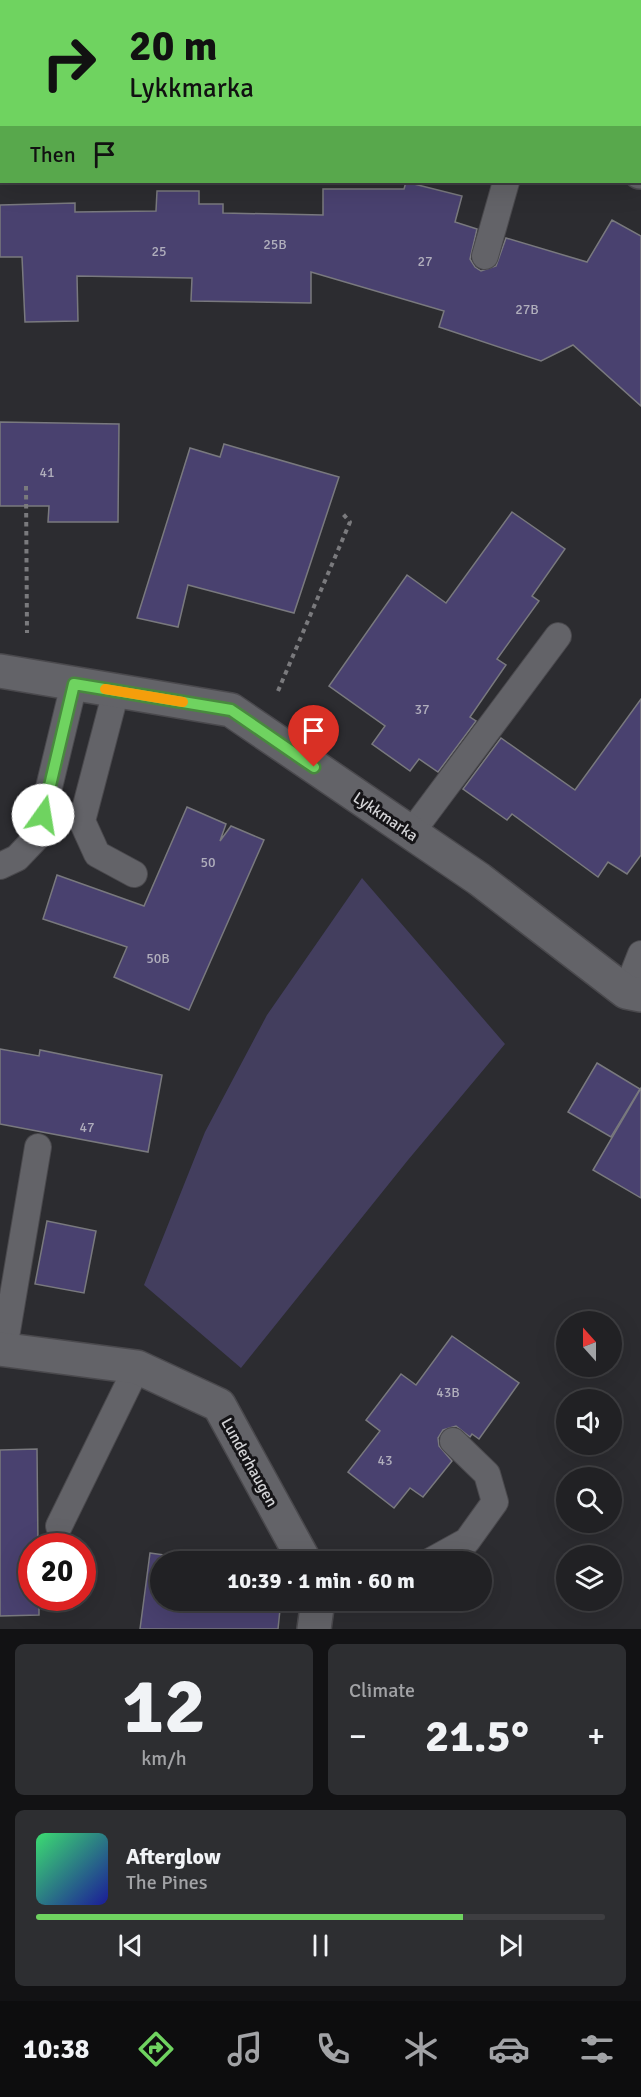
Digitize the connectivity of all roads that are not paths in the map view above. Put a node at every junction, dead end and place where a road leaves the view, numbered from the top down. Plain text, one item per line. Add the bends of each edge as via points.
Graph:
1 (506, 183) edge
2 (485, 256) dead end
3 (558, 636) dead end
4 (13, 673) edge
5 (74, 684) junction
6 (116, 691) junction
7 (411, 833) junction
8 (0, 866) edge
9 (134, 874) dead end
10 (641, 954) edge
11 (634, 994) edge
12 (38, 1147) dead end
13 (2, 1349) edge
14 (137, 1367) junction
15 (453, 1442) dead end
16 (58, 1526) dead end
17 (299, 1551) edge
18 (449, 1551) edge
19 (316, 1611) edge
20 (314, 1629) edge

1 - 2 lane
3 - 7 lane
4 - 5 street, Lykkmarka
5 - 6 street, Lykkmarka
5 - 8 lane via 38,837 17,858
6 - 7 street, Lykkmarka via 231,710
6 - 9 lane via 82,821 98,854
7 - 11 street, Lykkmarka
10 - 11 lane
12 - 13 lane
13 - 14 street, Lunderhaugen
14 - 16 lane
14 - 17 street, Lunderhaugen via 219,1405
15 - 18 lane via 487,1474 495,1502 467,1541
19 - 20 street

